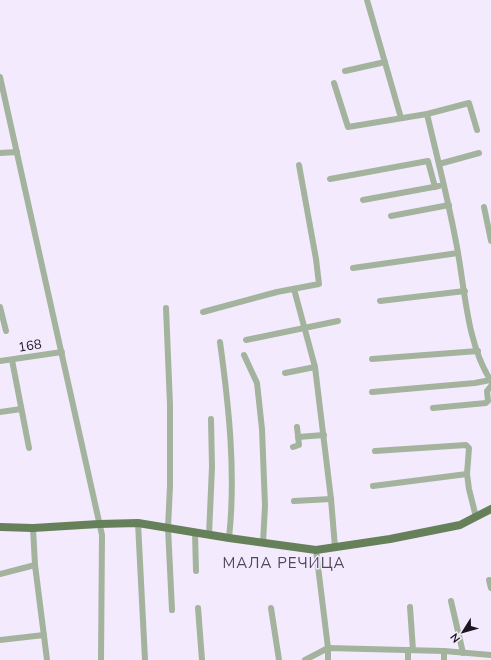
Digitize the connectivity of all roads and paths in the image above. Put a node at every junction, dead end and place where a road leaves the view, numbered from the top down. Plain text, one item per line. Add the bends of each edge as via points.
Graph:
1 (367, 0) edge
2 (385, 62) junction
3 (345, 71) dead end
4 (0, 77) edge
5 (334, 83) dead end
6 (427, 114) junction
7 (401, 118) junction
8 (477, 130) dead end
9 (17, 152) junction
10 (0, 153) edge
11 (479, 153) dead end
12 (439, 164) junction
13 (299, 165) dead end
14 (330, 179) dead end
15 (444, 185) junction
16 (435, 187) junction
17 (364, 200) dead end
18 (449, 205) junction
19 (484, 207) dead end
20 (391, 216) dead end
21 (491, 240) edge
22 (458, 252) junction
23 (353, 268) dead end
24 (294, 289) junction
25 (465, 291) junction
26 (380, 301) dead end
27 (0, 305) edge
28 (166, 308) dead end
29 (203, 312) dead end
30 (338, 321) dead end
31 (305, 326) junction
32 (6, 331) dead end
33 (246, 340) dead end
34 (220, 342) dead end
35 (478, 351) junction
36 (62, 352) junction
37 (244, 355) dead end
38 (372, 359) dead end
39 (12, 360) junction
40 (0, 361) edge
41 (316, 367) junction
42 (285, 373) dead end
43 (491, 382) edge
44 (372, 392) dead end
45 (433, 408) dead end
46 (21, 409) junction
47 (0, 412) edge
48 (211, 419) dead end
49 (297, 427) dead end
50 (324, 435) junction
51 (298, 437) junction
52 (293, 447) dead end
53 (29, 448) dead end
54 (375, 451) dead end
55 (467, 474) junction
56 (373, 486) dead end
57 (332, 499) junction
58 (294, 501) dead end
59 (491, 509) edge
60 (476, 517) junction
61 (138, 523) junction
62 (99, 524) junction
63 (0, 527) edge
64 (33, 528) junction
65 (168, 528) junction
66 (195, 533) junction
67 (209, 535) junction
68 (229, 538) junction
69 (264, 543) junction
70 (334, 547) junction
71 (316, 550) junction
72 (35, 565) junction
73 (196, 572) dead end
74 (0, 574) edge
75 (489, 580) dead end
76 (491, 588) edge
77 (451, 601) dead end
78 (410, 607) dead end
79 (198, 608) dead end
80 (271, 608) dead end
81 (172, 610) dead end
82 (44, 635) junction
83 (0, 640) edge
84 (328, 648) junction
85 (411, 650) junction
86 (444, 651) junction
87 (463, 653) junction
88 (491, 655) edge
89 (47, 660) edge
90 (101, 660) edge
91 (145, 660) edge
92 (202, 660) edge
93 (279, 660) edge
94 (305, 660) edge
95 (328, 660) edge
96 (408, 660) edge
97 (444, 660) edge

1 - 2 street
2 - 3 street
2 - 7 street
4 - 9 street
5 - 7 street via 348,127
6 - 7 street
6 - 8 street via 469,102
6 - 12 street
9 - 10 street
9 - 36 street
11 - 12 street
12 - 15 street
13 - 24 street via 320,282 317,286
14 - 16 street via 428,161
15 - 16 street
15 - 18 street
16 - 17 street
18 - 20 street
18 - 22 street
19 - 21 street
22 - 23 street
22 - 25 street
24 - 29 street
24 - 31 street
25 - 26 street
25 - 35 street via 468,316
27 - 32 street
28 - 65 street via 170,405
30 - 31 street
31 - 33 street
31 - 41 street
34 - 68 street via 229,423 232,512
35 - 38 street
35 - 43 street
36 - 39 street, 168
36 - 62 street
37 - 69 street via 257,383 262,429
39 - 40 street, 168
39 - 46 street
41 - 42 street
41 - 50 street
43 - 44 street
43 - 45 street via 486,403
46 - 47 street
46 - 53 street
48 - 67 street
49 - 51 street
50 - 51 street
50 - 57 street
51 - 52 street via 299,445
54 - 55 street via 466,445 470,448
55 - 56 street
55 - 60 street
57 - 58 street
57 - 70 street
59 - 60 main road
60 - 70 main road via 460,525
61 - 62 main road
61 - 65 main road
61 - 91 street
62 - 64 main road
62 - 90 street via 103,542
63 - 64 main road
64 - 72 street
65 - 66 main road
65 - 81 street
66 - 67 main road
66 - 73 street
67 - 68 main road
68 - 69 main road
69 - 71 main road
70 - 71 main road
71 - 84 street
72 - 74 street
72 - 82 street
75 - 76 street
77 - 87 street
78 - 85 street
79 - 92 street
80 - 93 street
82 - 83 street
82 - 89 street
84 - 85 street
84 - 94 street
84 - 95 street
85 - 86 street
85 - 96 street
86 - 87 street
86 - 97 street
87 - 88 street

